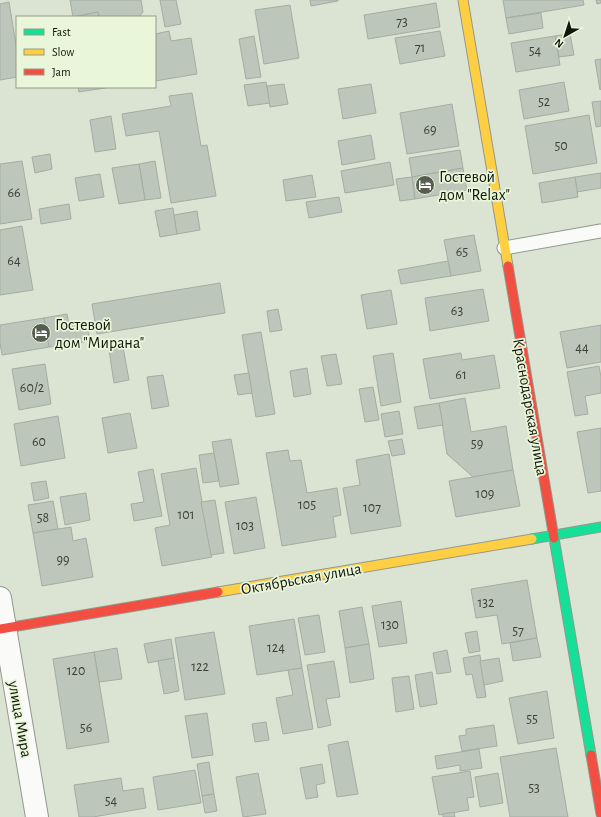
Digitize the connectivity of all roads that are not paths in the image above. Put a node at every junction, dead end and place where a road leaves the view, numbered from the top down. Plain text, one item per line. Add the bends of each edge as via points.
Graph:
1 (463, 0) edge
2 (601, 231) edge
3 (504, 248) junction
4 (601, 526) edge
5 (553, 535) junction
6 (0, 598) edge
7 (3, 629) edge
8 (601, 814) edge
9 (37, 817) edge

1 - 3 street, Краснодарская улица
2 - 3 lane
3 - 5 street, Краснодарская улица
4 - 5 street, Октябрьская улица
5 - 7 street, Октябрьская улица
5 - 8 street, Краснодарская улица
6 - 7 street, улица Мира
7 - 9 street, улица Мира

